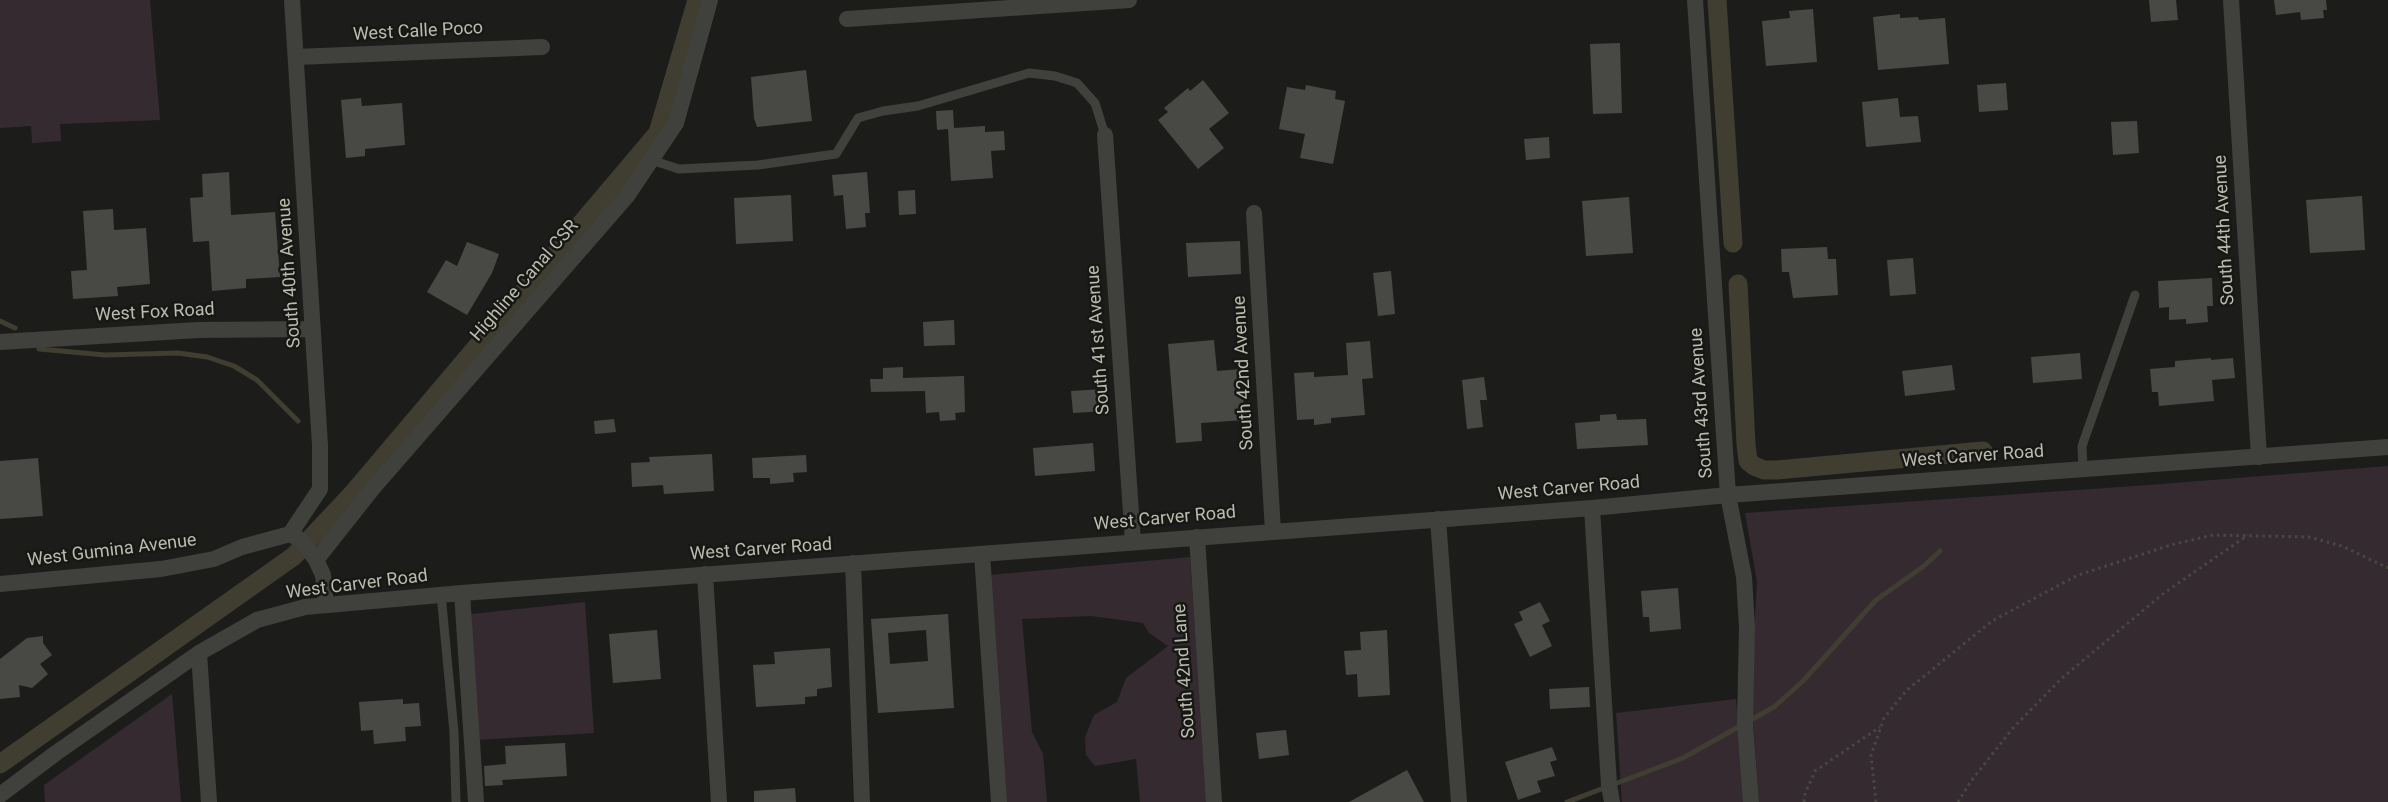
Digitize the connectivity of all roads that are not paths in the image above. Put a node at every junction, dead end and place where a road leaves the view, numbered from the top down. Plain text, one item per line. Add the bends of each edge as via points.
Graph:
1 (292, 0) edge
2 (710, 0) edge
3 (1128, 0) edge
4 (1695, 0) edge
5 (2231, 0) edge
6 (847, 19) dead end
7 (542, 47) dead end
8 (296, 57) junction
9 (1105, 135) joint
10 (651, 160) junction
11 (1254, 214) dead end
12 (2135, 295) dead end
13 (313, 329) junction
14 (0, 342) edge
15 (2388, 447) edge
16 (2259, 457) junction
17 (2083, 470) junction
18 (1728, 495) junction
19 (1592, 508) junction
20 (1438, 519) junction
21 (1273, 531) junction
22 (295, 537) junction
23 (1197, 537) junction
24 (1133, 542) junction
25 (982, 554) junction
26 (316, 560) junction
27 (853, 563) junction
28 (705, 574) junction
29 (0, 584) edge
30 (462, 593) junction
31 (441, 594) junction
32 (326, 605) junction
33 (199, 653) junction
34 (0, 795) edge
35 (209, 802) edge
36 (456, 802) edge
37 (476, 802) edge
38 (719, 802) edge
39 (862, 802) edge
40 (999, 802) edge
41 (1214, 802) edge
42 (1459, 802) edge
43 (1612, 802) edge
44 (1751, 802) edge

1 - 8 street, South 40th Avenue
2 - 10 street, Highline Canal CSR via 676,123
3 - 6 street
4 - 18 street, South 43rd Avenue
5 - 16 street, South 44th Avenue
7 - 8 street, West Calle Poco
8 - 13 street, South 40th Avenue
9 - 10 lane via 1095,103 1077,83 1029,73 918,106 858,118 836,154 758,165 679,169
9 - 24 street, South 41st Avenue
10 - 26 street, Highline Canal CSR via 626,196 372,488
11 - 21 street, South 42nd Avenue
12 - 17 lane via 2082,446
13 - 14 street, West Fox Road via 198,330
13 - 22 street, South 40th Avenue via 320,490
15 - 16 street, West Carver Road
16 - 17 street, West Carver Road
17 - 18 street, West Carver Road
18 - 19 street, West Carver Road
18 - 44 street, South 43rd Avenue via 1744,577 1746,724
19 - 20 street, West Carver Road
19 - 43 street
20 - 21 street, West Carver Road
20 - 42 street
21 - 23 street, West Carver Road
22 - 26 street
22 - 29 street, West Gumina Avenue via 242,547 214,559 184,565
23 - 24 street, West Carver Road
23 - 41 street, South 42nd Lane
24 - 25 street, West Carver Road
25 - 27 street, West Carver Road
25 - 40 street
26 - 32 street via 323,575
27 - 28 street, West Carver Road
27 - 39 street
28 - 30 street, West Carver Road
28 - 38 street
30 - 31 street, West Carver Road
30 - 37 street
31 - 32 street, West Carver Road
31 - 36 lane via 454,732
32 - 33 street, West Carver Road via 257,620
33 - 34 street, West Carver Road
33 - 35 street

